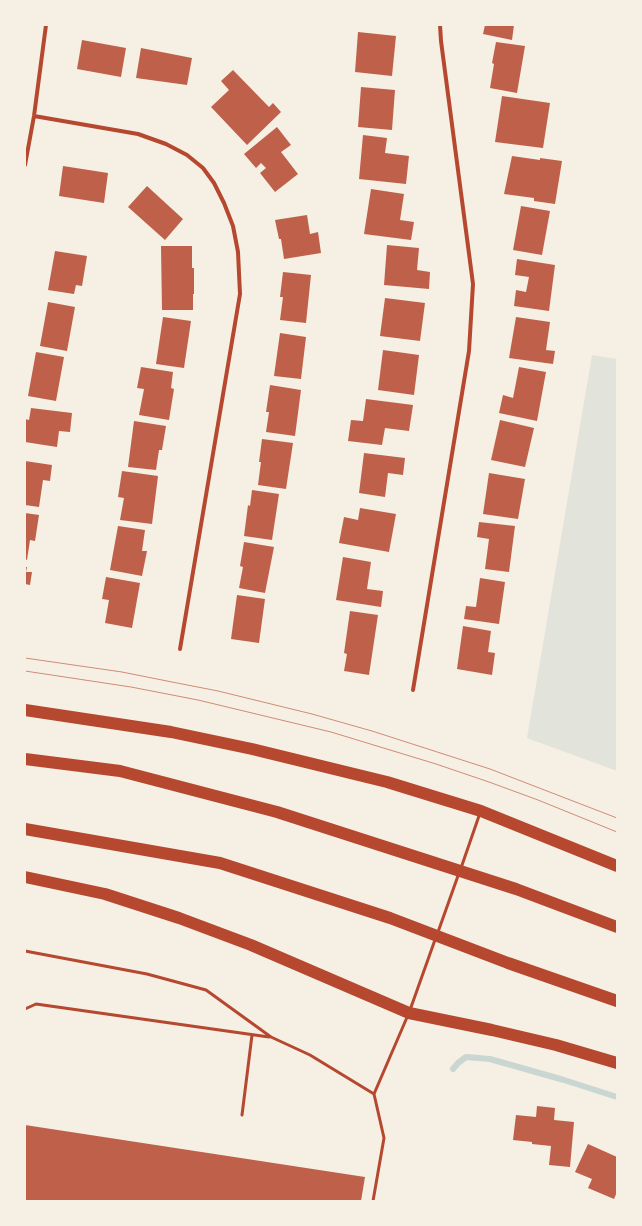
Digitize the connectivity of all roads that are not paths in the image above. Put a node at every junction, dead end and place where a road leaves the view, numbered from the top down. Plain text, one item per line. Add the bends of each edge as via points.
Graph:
1 (46, 25) edge
2 (440, 25) edge
3 (34, 116) junction
4 (25, 165) edge
5 (180, 649) dead end
6 (413, 690) dead end
7 (25, 710) edge
8 (25, 759) edge
9 (481, 811) junction
10 (25, 829) edge
11 (617, 866) edge
12 (25, 877) edge
13 (617, 927) edge
14 (25, 951) edge
15 (617, 1001) edge
16 (25, 1009) edge
17 (409, 1013) junction
18 (252, 1034) junction
19 (271, 1037) junction
20 (617, 1063) edge
21 (374, 1094) junction
22 (242, 1115) dead end
23 (373, 1201) edge

1 - 3 street
2 - 6 street via 473,284 469,351
3 - 4 street
3 - 5 street via 138,134 187,155 203,168 214,183 233,226 238,252 240,294
7 - 9 highway via 171,732 252,749 387,782
8 - 13 highway via 120,771 277,812 516,889
9 - 11 highway
9 - 17 lane
10 - 15 highway via 220,863 390,918
12 - 17 highway via 105,894 179,918 251,945
14 - 19 lane via 147,974 206,990
16 - 18 lane via 36,1004
17 - 20 highway via 556,1045
17 - 21 lane
18 - 19 lane
18 - 22 lane
19 - 21 lane via 310,1055
21 - 23 lane via 384,1138

